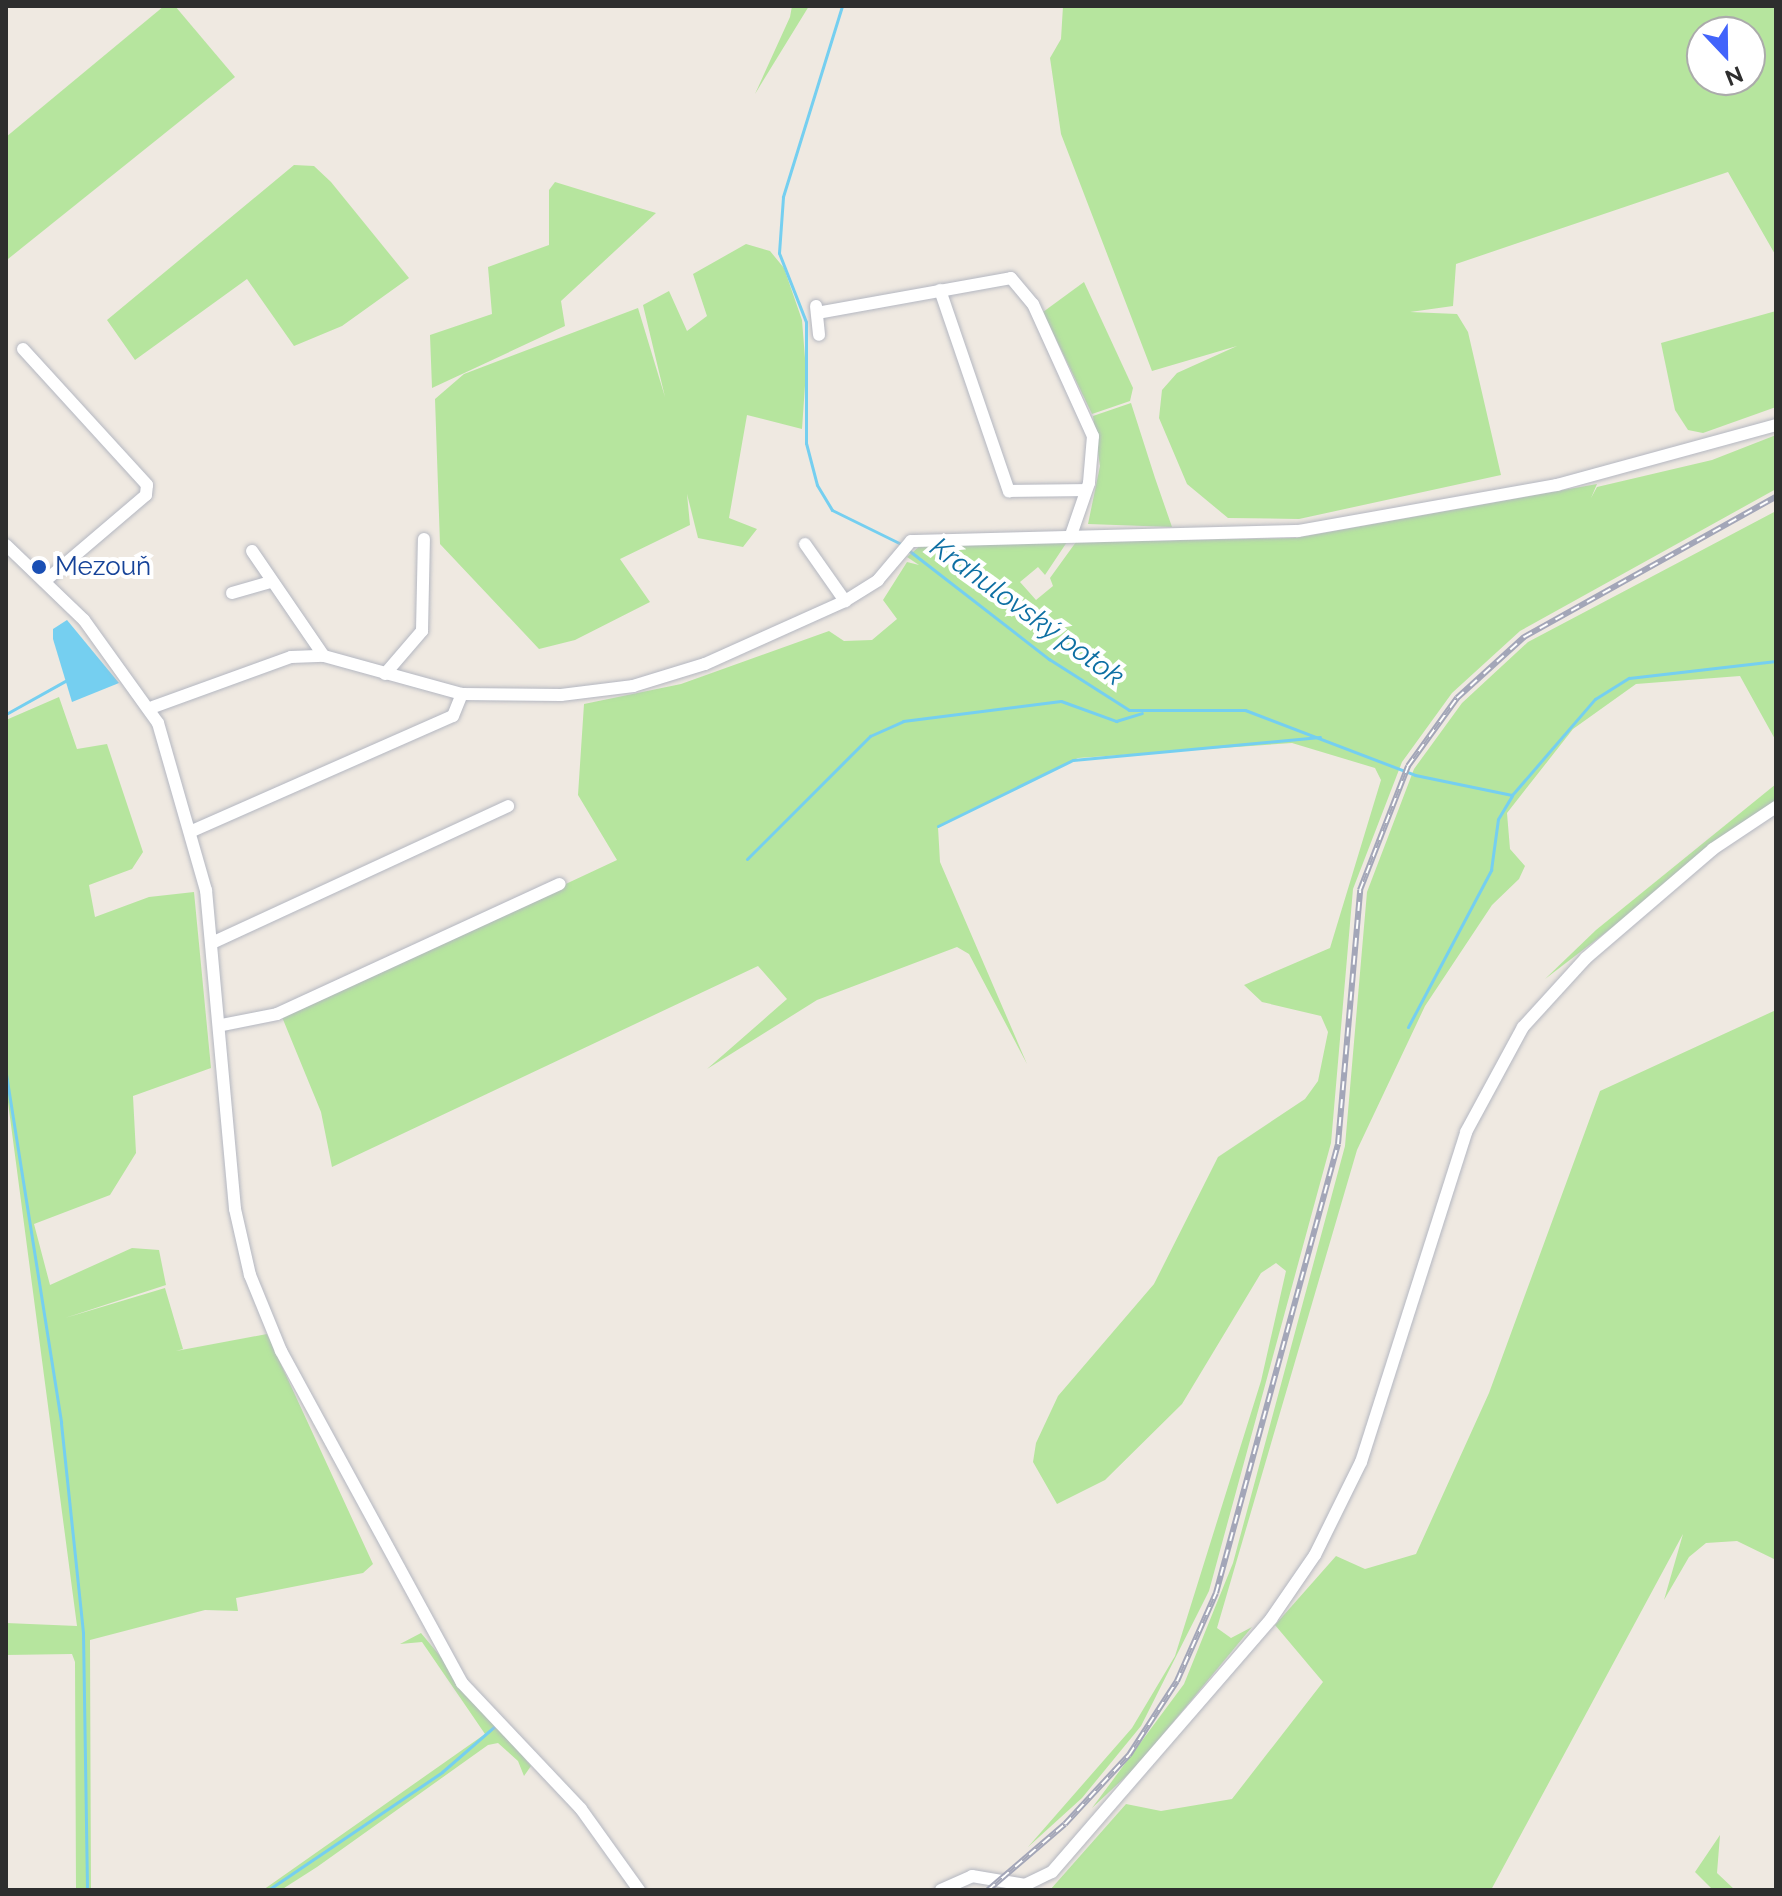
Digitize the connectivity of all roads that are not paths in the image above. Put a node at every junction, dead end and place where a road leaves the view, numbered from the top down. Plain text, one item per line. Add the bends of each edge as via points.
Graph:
1 (940, 290) junction
2 (819, 335) dead end
3 (23, 349) dead end
4 (1776, 425) edge
5 (1086, 490) junction
6 (1071, 535) junction
7 (424, 539) dead end
8 (805, 544) dead end
9 (6, 545) edge
10 (252, 551) dead end
11 (45, 581) junction
12 (270, 582) junction
13 (232, 593) dead end
14 (845, 601) junction
15 (324, 656) junction
16 (385, 674) junction
17 (462, 694) junction
18 (153, 707) junction
19 (508, 806) dead end
20 (1776, 807) edge
21 (192, 831) junction
22 (560, 884) dead end
23 (214, 942) junction
24 (222, 1025) junction
25 (636, 1885) edge
26 (941, 1890) edge

1 - 2 street via 816,309
1 - 5 street via 1009,491
1 - 5 street via 1004,276 1021,286 1093,436
3 - 11 street via 147,485 146,495
4 - 6 street via 1557,485 1298,531
5 - 6 street
6 - 14 street via 911,541 878,580
7 - 16 street via 422,631
8 - 14 street
9 - 11 street
10 - 12 street
11 - 18 street
12 - 13 street
12 - 15 street
14 - 17 street via 671,677 561,695
15 - 16 street
15 - 18 street via 291,657
16 - 17 street
17 - 21 street via 453,716
18 - 21 street
19 - 23 street
20 - 26 street via 1713,849 1586,958 1523,1027 1466,1132 1361,1462 1315,1555 1271,1619 1052,1872 1025,1885 972,1876
21 - 23 street
22 - 24 street via 277,1014
23 - 24 street
24 - 25 street via 235,1209 250,1275 300,1390 462,1683 581,1809

